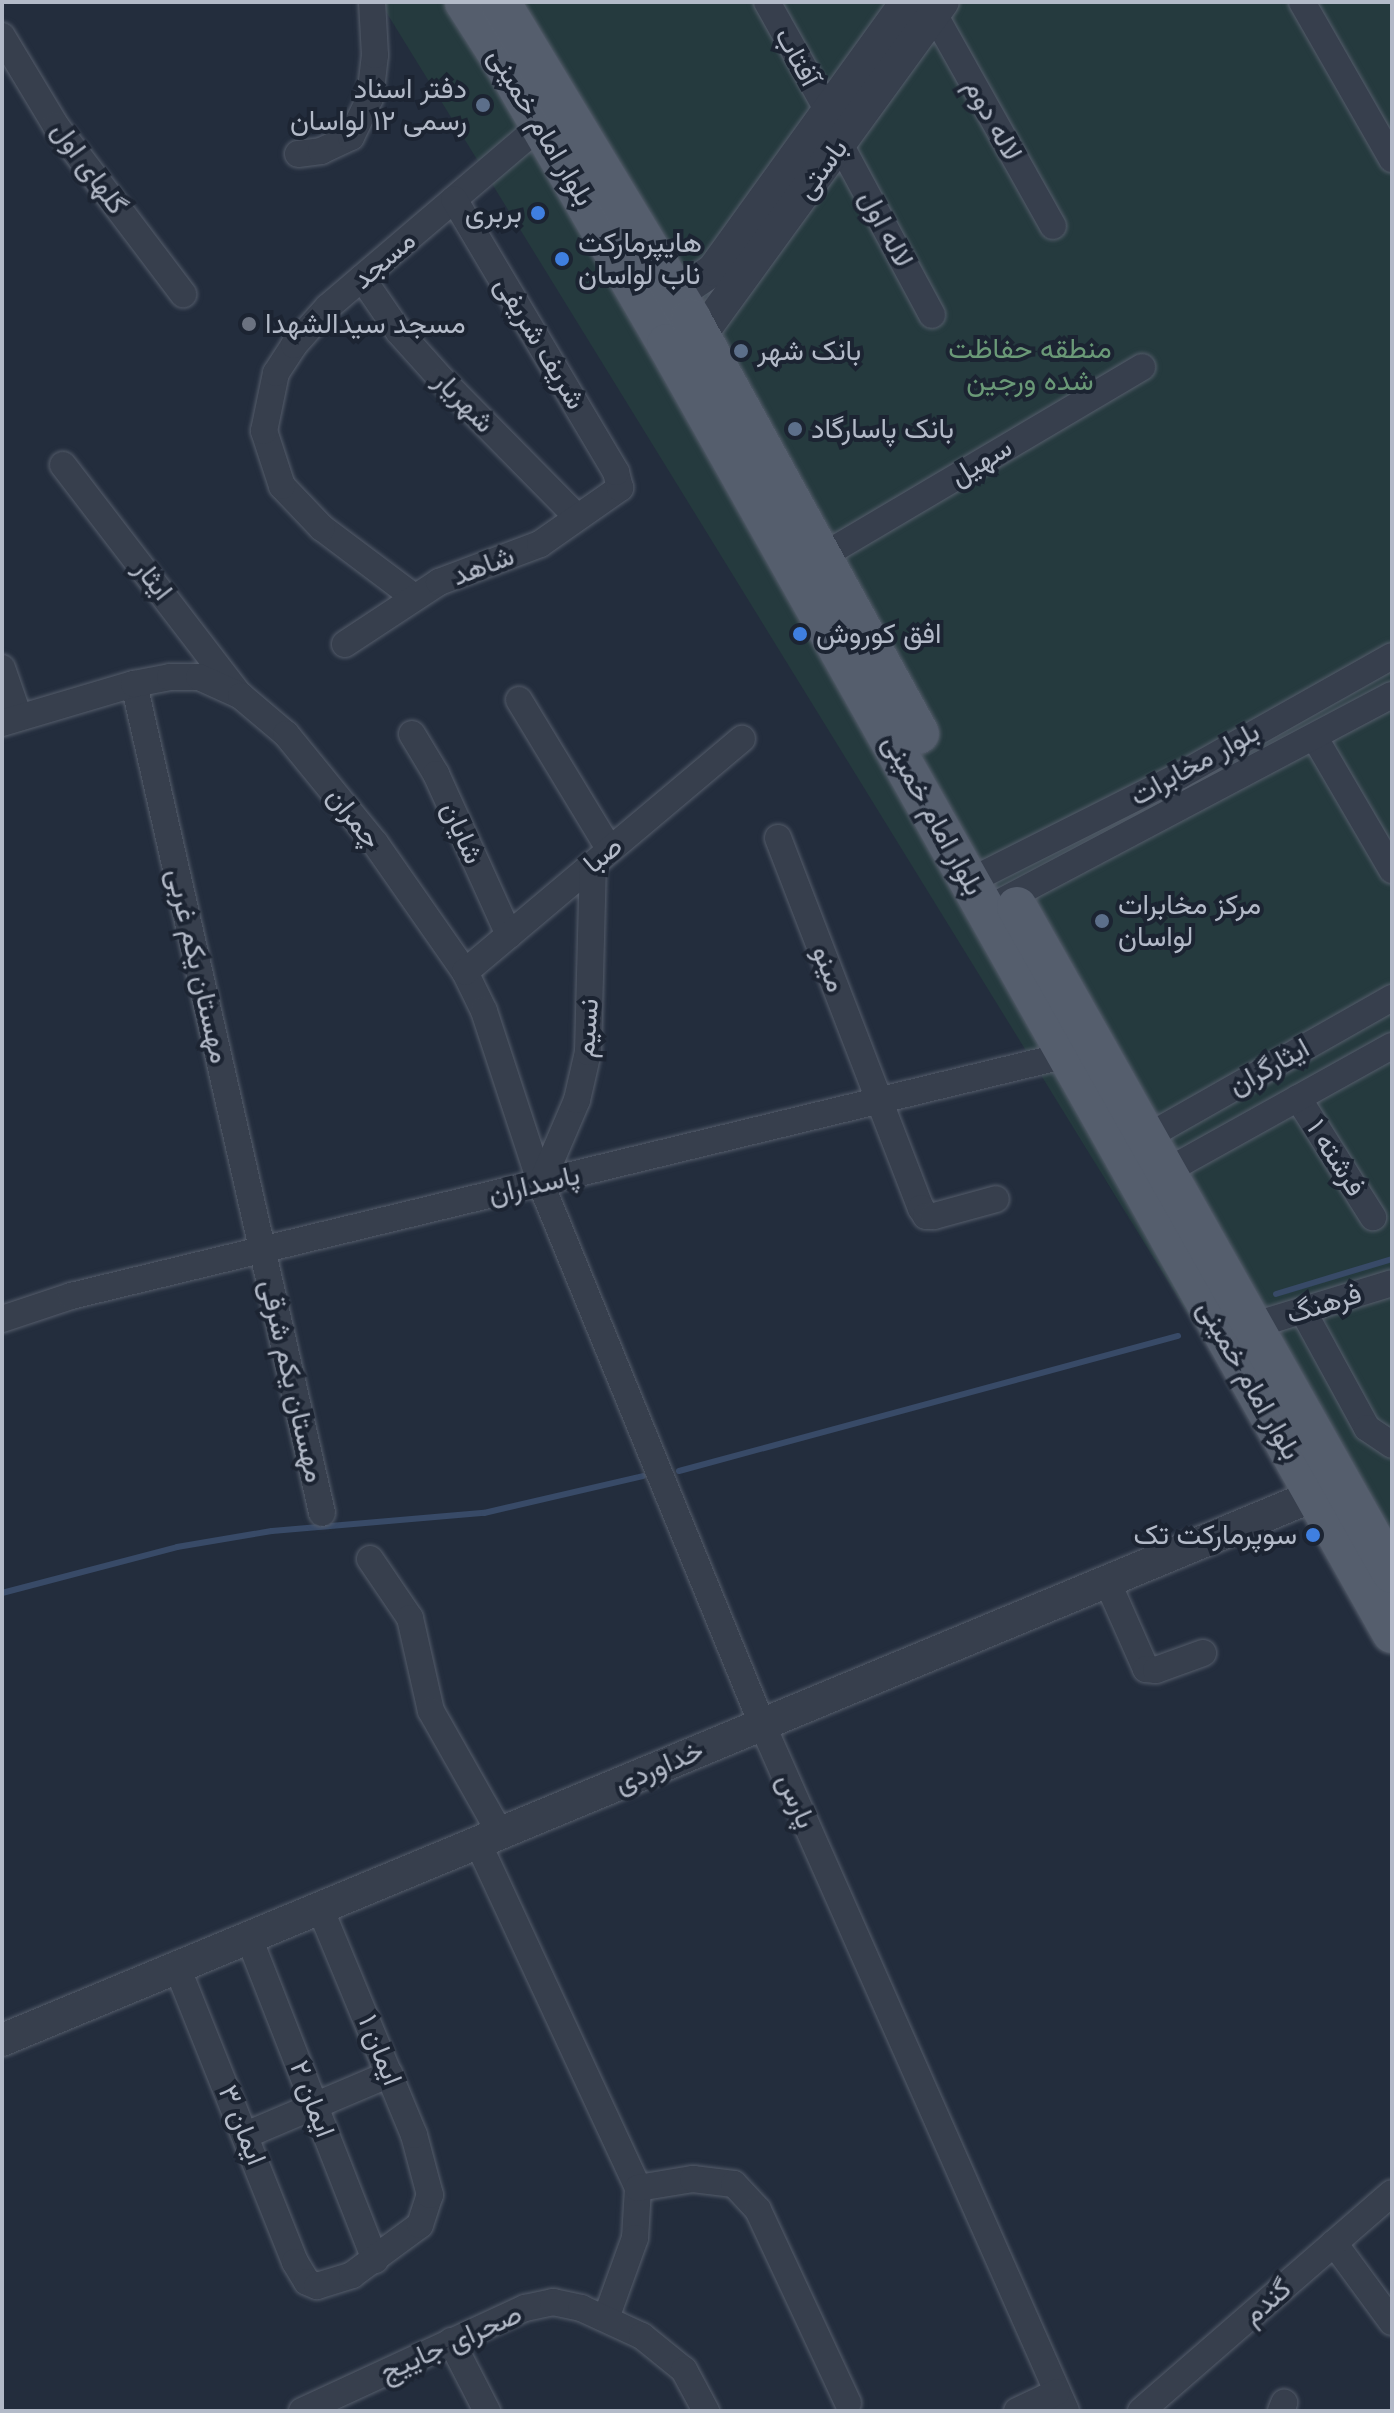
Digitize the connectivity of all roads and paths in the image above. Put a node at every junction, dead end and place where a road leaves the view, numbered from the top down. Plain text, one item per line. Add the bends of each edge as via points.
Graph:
1 (372, 2) edge
2 (465, 2) edge
3 (500, 2) edge
4 (767, 2) edge
5 (1302, 2) edge
6 (928, 6) edge
7 (2, 36) edge
8 (828, 111) junction
9 (541, 125) junction
10 (840, 144) junction
11 (298, 154) dead end
12 (1392, 159) edge
13 (454, 199) junction
14 (1053, 226) dead end
15 (362, 278) junction
16 (183, 294) dead end
17 (676, 295) junction
18 (932, 315) dead end
19 (700, 336) junction
20 (1142, 367) dead end
21 (63, 465) dead end
22 (620, 488) joint
23 (576, 516) junction
24 (821, 557) junction
25 (414, 597) junction
26 (345, 644) dead end
27 (1392, 656) edge
28 (2, 668) edge
29 (134, 684) junction
30 (1392, 695) edge
31 (241, 696) junction
32 (519, 700) dead end
33 (11, 720) edge
34 (412, 734) dead end
35 (1315, 738) junction
36 (742, 739) dead end
37 (778, 838) dead end
38 (602, 857) junction
39 (1389, 859) edge
40 (991, 889) junction
41 (509, 935) junction
42 (465, 972) junction
43 (1392, 998) edge
44 (1392, 1046) edge
45 (1067, 1055) junction
46 (1298, 1098) junction
47 (880, 1101) junction
48 (1147, 1137) junction
49 (1167, 1171) junction
50 (541, 1184) junction
51 (996, 1199) dead end
52 (1373, 1217) dead end
53 (262, 1249) junction
54 (1392, 1283) edge
55 (1303, 1311) junction
56 (2, 1319) edge
57 (1255, 1325) junction
58 (1392, 1445) edge
59 (1315, 1495) junction
60 (322, 1513) dead end
61 (370, 1559) dead end
62 (1392, 1573) edge
63 (1107, 1581) junction
64 (1392, 1633) edge
65 (1203, 1653) dead end
66 (762, 1724) junction
67 (489, 1838) junction
68 (320, 1908) junction
69 (249, 1938) junction
70 (177, 1967) junction
71 (2, 2040) edge
72 (390, 2074) junction
73 (314, 2106) junction
74 (246, 2135) junction
75 (638, 2188) junction
76 (1392, 2193) edge
77 (1334, 2243) junction
78 (375, 2260) junction
79 (606, 2318) junction
80 (1392, 2322) edge
81 (451, 2341) junction
82 (1062, 2401) edge
83 (848, 2403) dead end
84 (302, 2411) edge
85 (487, 2411) edge
86 (706, 2411) edge
87 (1017, 2411) edge
88 (1141, 2411) edge

1 - 11 street via 375,55 370,98 351,137 321,151
2 - 9 main road, بلوار امام خمینی
3 - 17 main road, بلوار امام خمینی
4 - 8 street, آفتاب
5 - 12 street
6 - 8 street, باستی
6 - 10 street, باستی
6 - 14 street, لاله دوم
7 - 16 street, گلهای اول via 56,126
8 - 17 street, باستی via 713,270
9 - 13 street, مسجد
9 - 40 main road, بلوار امام خمینی
10 - 18 street, لاله اول
10 - 19 street, باستی
13 - 15 street, مسجد
13 - 22 street, شریف شریفی via 616,472
15 - 23 street, شهریار via 399,332 443,381
15 - 25 street, مسجد via 328,307 276,373 264,431 282,486 322,528
17 - 19 main road, بلوار امام خمینی
19 - 24 main road, بلوار امام خمینی
20 - 24 street, سهیل
21 - 31 street, ایثار
22 - 23 street, شاهد
23 - 25 street, شاهد via 540,544 439,582
24 - 40 main road, بلوار امام خمینی
25 - 26 street, شاهد
27 - 40 street, بلوار مخابرات
28 - 33 street
29 - 31 street, چمران via 199,677
29 - 33 street, چمران
29 - 53 street, مهستان یکم غربی
30 - 35 street, بلوار مخابرات
31 - 42 street, چمران via 286,734 316,770 375,843
32 - 38 street
34 - 41 street, شایان via 436,774
35 - 39 street
35 - 40 street, بلوار مخابرات
36 - 38 street, صبا
37 - 47 street, مینو
38 - 41 street, صبا
38 - 50 street, نسیم via 588,1052 577,1100
40 - 45 main road, بلوار امام خمینی
40 - 48 main road, بلوار امام خمینی
41 - 42 street, صبا
42 - 50 street, چمران via 484,1011
43 - 48 street, ایثارگران
44 - 46 street, ایثارگران
45 - 47 street, پاسداران
45 - 59 main road, بلوار امام خمینی
46 - 49 street, ایثارگران
46 - 52 street, فرشته ۱
47 - 50 street, پاسداران
47 - 51 street, مینو via 926,1216
48 - 49 main road, بلوار امام خمینی
49 - 57 main road, بلوار امام خمینی
50 - 53 street, پاسداران
50 - 66 street, پارس
53 - 56 street, پاسداران via 71,1296
53 - 60 street, مهستان یکم شرقی
54 - 55 street, فرهنگ
55 - 57 street, فرهنگ
55 - 58 street via 1367,1428
57 - 62 main road, بلوار امام خمینی
59 - 63 street, خداوردی
59 - 64 main road, بلوار امام خمینی
61 - 67 street via 410,1618 431,1711
63 - 65 street via 1146,1669
63 - 66 street, خداوردی
66 - 67 street, خداوردی
66 - 82 street, پارس
67 - 68 street, خداوردی
67 - 75 street
68 - 69 street, خداوردی
68 - 72 street, ایمان ۱
69 - 70 street, خداوردی
69 - 73 street, ایمان ۲
70 - 71 street, خداوردی
70 - 74 street, ایمان ۳
72 - 73 street
72 - 78 street, ایمان ۱ via 430,2195 420,2225
73 - 74 street
73 - 78 street, ایمان ۲
74 - 78 street, ایمان ۳ via 307,2282 334,2282
75 - 79 street via 635,2238
75 - 83 street via 693,2179 734,2184 758,2210
76 - 77 street, گندم
77 - 80 street
77 - 88 street, گندم
79 - 81 street, صحرای جاییج via 553,2302 525,2308
79 - 86 street, صحرای جاییج via 642,2336 684,2370
81 - 84 street, صحرای جاییج
81 - 85 street
82 - 87 street

